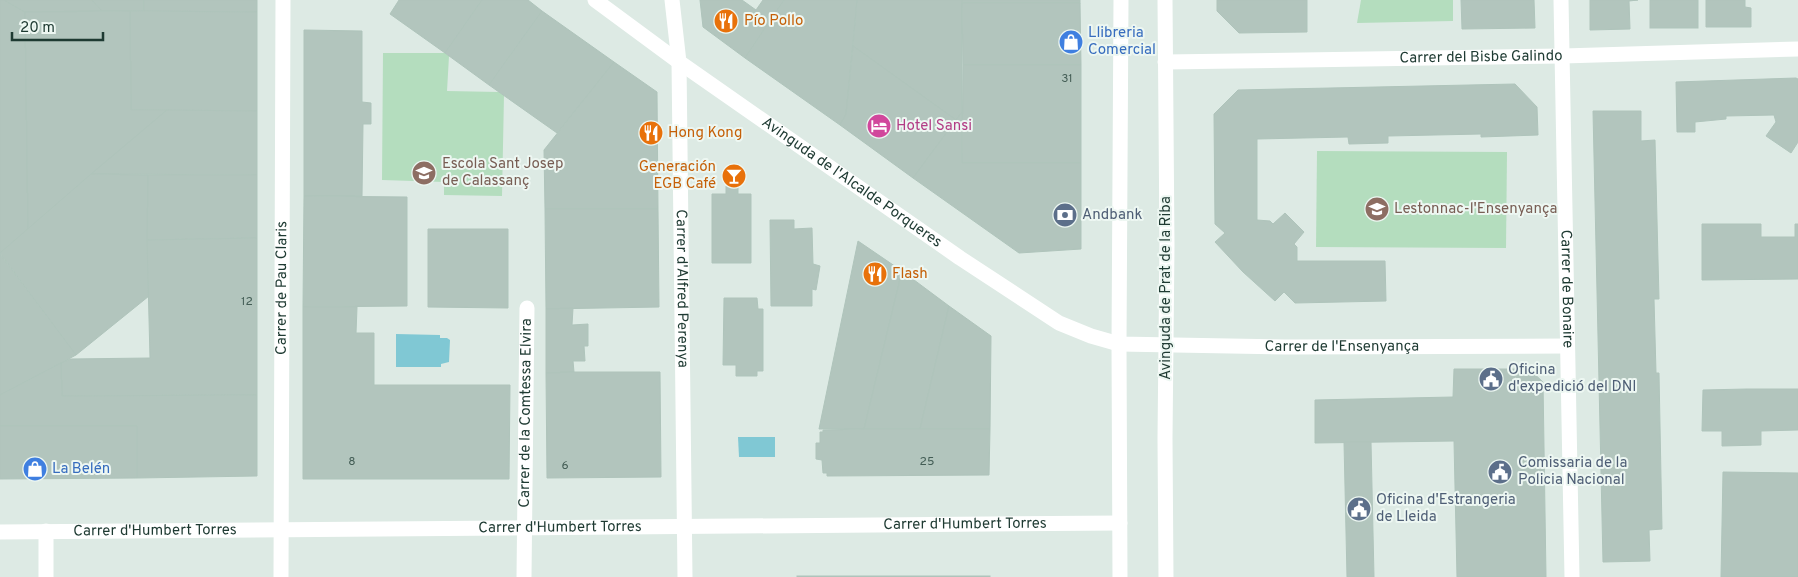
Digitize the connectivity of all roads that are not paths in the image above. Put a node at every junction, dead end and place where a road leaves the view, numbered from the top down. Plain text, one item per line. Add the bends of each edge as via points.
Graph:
1 (283, 0) edge
2 (595, 0) edge
3 (672, 0) edge
4 (1121, 0) edge
5 (1165, 0) edge
6 (1561, 0) edge
7 (1798, 49) edge
8 (1563, 56) junction
9 (679, 62) junction
10 (1165, 62) junction
11 (527, 308) dead end
12 (1119, 344) junction
13 (1166, 344) junction
14 (1566, 346) junction
15 (1120, 523) junction
16 (685, 526) junction
17 (524, 528) junction
18 (280, 529) junction
19 (46, 531) junction
20 (0, 532) edge
21 (46, 577) edge
22 (280, 577) edge
23 (524, 577) edge
24 (685, 577) edge
25 (1120, 577) edge
26 (1166, 577) edge
27 (1572, 577) edge

1 - 18 street, Carrer de Pau Claris
2 - 9 street, Avinguda de l'Alcalde Porqueres
3 - 9 street, Carrer d'Alfred Perenya
4 - 12 street
5 - 10 street, Avinguda de Prat de la Riba
6 - 8 street, Carrer de Bonaire
7 - 8 street, Carrer del Bisbe Galindo
8 - 10 street, Carrer del Bisbe Galindo
8 - 14 street, Carrer de Bonaire
9 - 12 street, Avinguda de l'Alcalde Porqueres via 1058,323
9 - 16 street, Carrer d'Alfred Perenya
10 - 13 street, Avinguda de Prat de la Riba
11 - 17 street, Carrer de la Comtessa Elvira
12 - 13 street, Carrer de l'Ensenyança
12 - 15 street
13 - 14 street, Carrer de l'Ensenyança
13 - 26 street, Avinguda de Prat de la Riba
14 - 27 street, Carrer de Bonaire
15 - 16 street, Carrer d'Humbert Torres
15 - 25 street
16 - 17 street, Carrer d'Humbert Torres
16 - 24 street, Carrer d'Alfred Perenya
17 - 18 street, Carrer d'Humbert Torres
17 - 23 street, Carrer de la Comtessa Elvira
18 - 19 street, Carrer d'Humbert Torres
18 - 22 street, Carrer de Pau Claris
19 - 20 street, Carrer d'Humbert Torres
19 - 21 street

